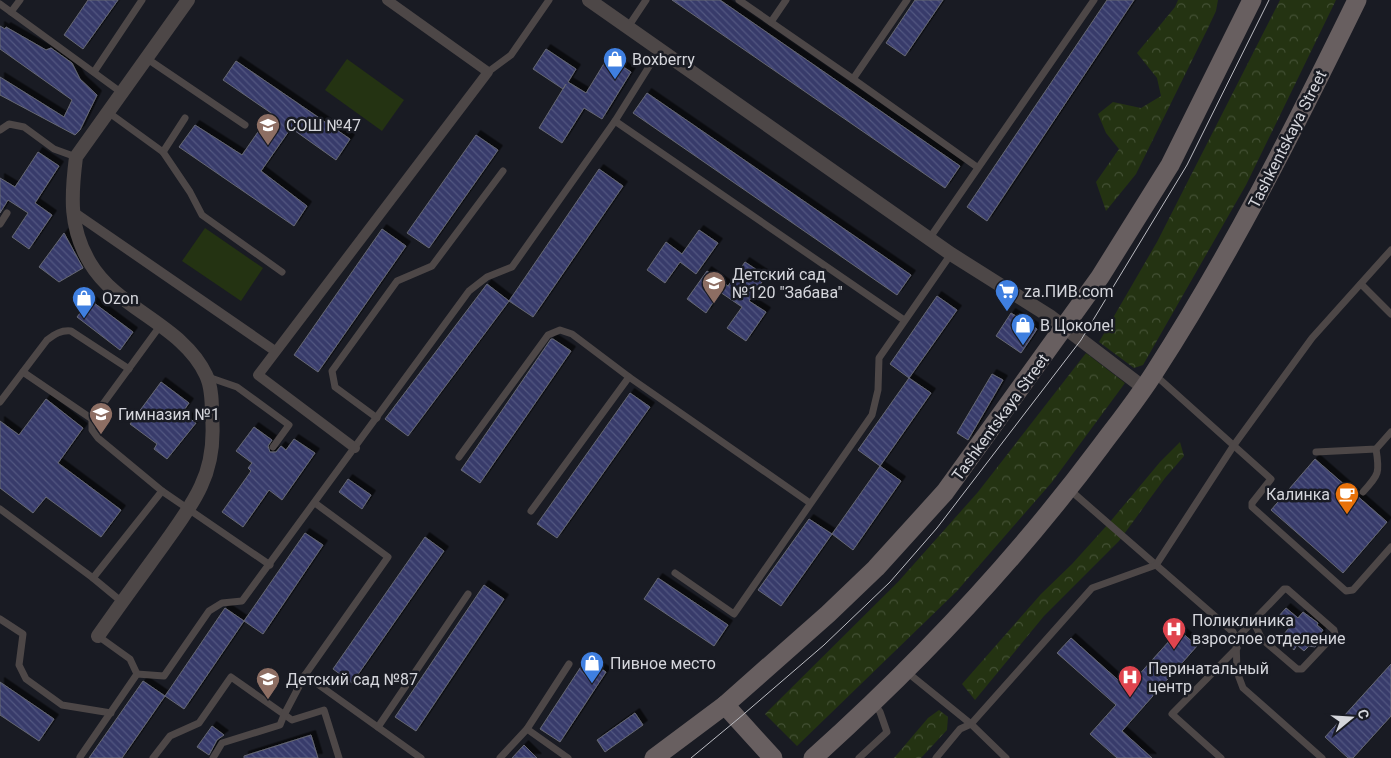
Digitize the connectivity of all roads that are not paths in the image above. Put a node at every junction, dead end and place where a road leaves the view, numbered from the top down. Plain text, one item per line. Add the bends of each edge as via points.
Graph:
1 (20, 0) edge
2 (142, 0) edge
3 (182, 0) edge
4 (188, 0) edge
5 (386, 0) edge
6 (549, 0) edge
7 (589, 0) edge
8 (646, 0) edge
9 (739, 0) edge
10 (786, 0) edge
11 (908, 0) edge
12 (1094, 0) edge
13 (1252, 0) edge
14 (1357, 0) edge
15 (0, 4) edge
16 (11, 12) junction
17 (172, 21) junction
18 (771, 22) junction
19 (628, 27) junction
20 (660, 49) junction
21 (146, 58) junction
22 (94, 72) junction
23 (488, 72) junction
24 (853, 79) junction
25 (122, 93) junction
26 (108, 112) junction
27 (185, 118) dead end
28 (615, 121) junction
29 (245, 125) dead end
30 (0, 130) edge
31 (163, 152) junction
32 (76, 157) junction
33 (977, 167) junction
34 (504, 171) dead end
35 (72, 211) junction
36 (7, 214) dead end
37 (0, 224) edge
38 (929, 239) junction
39 (1391, 250) edge
40 (951, 254) junction
41 (282, 272) dead end
42 (1361, 284) junction
43 (1391, 314) edge
44 (904, 320) junction
45 (160, 326) junction
46 (1064, 327) junction
47 (275, 351) junction
48 (129, 369) junction
49 (23, 372) junction
50 (207, 377) junction
51 (629, 377) junction
52 (1149, 381) junction
53 (0, 402) edge
54 (377, 418) junction
55 (92, 419) junction
56 (1391, 432) edge
57 (1234, 445) junction
58 (273, 447) dead end
59 (355, 448) junction
60 (1376, 449) junction
61 (1316, 452) dead end
62 (459, 457) dead end
63 (1069, 489) junction
64 (162, 491) junction
65 (1363, 492) dead end
66 (315, 503) junction
67 (810, 503) junction
68 (0, 509) edge
69 (189, 509) junction
70 (531, 511) dead end
71 (1391, 548) edge
72 (270, 565) junction
73 (1156, 566) junction
74 (675, 573) dead end
75 (93, 578) junction
76 (468, 594) dead end
77 (122, 602) junction
78 (0, 619) edge
79 (1253, 621) junction
80 (98, 636) joint
81 (1236, 639) junction
82 (1237, 648) junction
83 (569, 664) dead end
84 (907, 670) junction
85 (137, 674) junction
86 (305, 675) junction
87 (874, 703) junction
88 (725, 705) junction
89 (110, 713) junction
90 (284, 715) junction
91 (971, 724) junction
92 (378, 727) junction
93 (527, 729) junction
94 (1315, 752) junction
95 (80, 757) edge
96 (153, 758) edge
97 (213, 758) edge
98 (339, 758) edge
99 (421, 758) edge
100 (500, 758) edge
101 (568, 758) edge
102 (654, 758) edge
103 (773, 758) edge
104 (813, 758) edge
105 (859, 758) edge
106 (936, 758) edge
107 (1006, 758) edge
108 (1222, 758) edge
109 (1309, 758) edge
110 (1322, 758) edge

1 - 16 lane
2 - 22 lane
3 - 17 street
4 - 17 street
5 - 23 street
6 - 23 lane via 511,56
7 - 19 street
8 - 19 lane
9 - 18 lane
10 - 18 lane
11 - 24 lane
12 - 33 lane
13 - 46 main road, Tashkentskaya Street via 1170,165 1100,277
14 - 52 main road, Tashkentskaya Street via 1259,195
15 - 16 lane
16 - 22 lane
17 - 21 street
18 - 24 lane
19 - 20 street
20 - 28 lane
20 - 38 street
21 - 25 street
21 - 29 lane
22 - 25 lane
23 - 47 street
24 - 33 lane
25 - 26 street
26 - 31 lane
26 - 32 street
27 - 31 lane
28 - 44 lane
28 - 54 lane via 512,267 487,277 468,291
30 - 32 lane via 9,124 24,127 54,149
31 - 41 lane via 202,215
32 - 35 street
33 - 38 lane
34 - 54 lane via 432,266 397,280 332,371 335,387
35 - 45 street via 78,238 91,264 111,288
35 - 47 street
36 - 37 lane
38 - 40 street
39 - 42 lane
40 - 44 lane
40 - 46 street
42 - 43 lane
42 - 57 lane via 1312,338
44 - 67 lane via 879,358 878,390 872,415
45 - 48 lane
45 - 50 street via 197,359
46 - 52 street
46 - 88 main road, Tashkentskaya Street via 945,492 876,568
47 - 59 street via 258,375
48 - 49 lane via 71,331 64,331 47,340
48 - 55 lane
49 - 53 lane
49 - 55 lane
50 - 58 lane via 237,387 289,425
50 - 69 street via 214,437 202,485
51 - 62 lane via 572,334 560,330 548,335
51 - 67 lane
51 - 70 lane
52 - 57 lane
52 - 63 main road, Tashkentskaya Street
54 - 59 lane
55 - 64 lane via 92,430 98,438
56 - 60 lane
57 - 71 lane via 1271,479 1252,507 1346,591 1353,590
57 - 73 lane
59 - 66 lane
60 - 61 lane
60 - 65 lane via 1377,476
63 - 73 lane
63 - 84 main road, Tashkentskaya Street via 984,590
64 - 69 lane
64 - 75 lane
66 - 72 lane
66 - 86 lane via 388,557
67 - 74 lane via 734,614
68 - 75 lane
69 - 72 lane
69 - 77 street
72 - 85 lane via 242,601 222,603 209,611 164,676
73 - 81 lane via 1222,622
73 - 91 lane via 1092,588
75 - 77 lane
76 - 92 lane
77 - 80 street
78 - 89 lane via 23,634 19,665 26,679 62,705
79 - 79 lane via 1287,589 1335,634 1302,669 1297,669 1262,639
79 - 81 lane
80 - 85 lane via 130,660
81 - 82 lane
82 - 94 lane via 1237,672 1243,688
82 - 108 lane via 1172,714
83 - 93 lane
84 - 87 main road, Tashkentskaya Street
84 - 91 lane
85 - 89 lane
86 - 90 lane
86 - 92 lane
87 - 104 main road, Tashkentskaya Street
87 - 105 lane via 887,732
88 - 102 main road, Tashkentskaya Street
88 - 103 main road
89 - 95 lane
90 - 96 lane via 231,677 199,723 170,736
90 - 97 lane via 280,726 222,743
90 - 98 lane via 292,720 324,710
91 - 106 lane via 960,730
91 - 107 lane
92 - 99 lane
93 - 100 lane
93 - 101 lane
94 - 109 lane
94 - 110 lane

